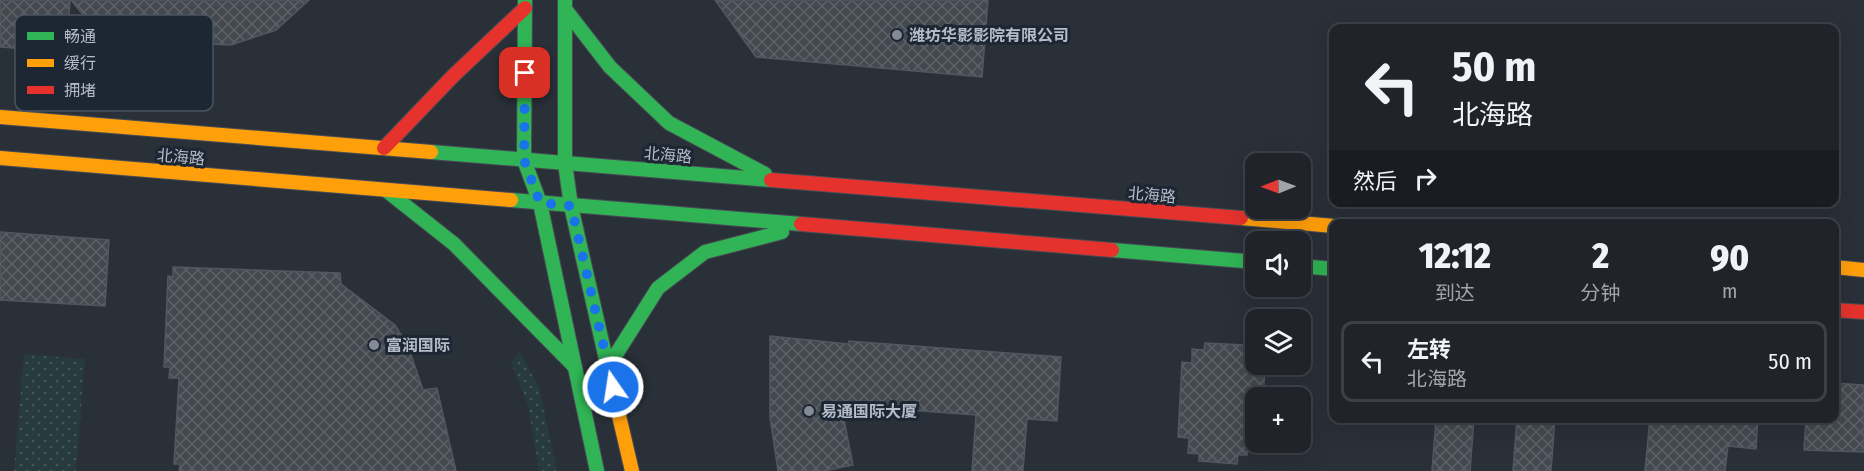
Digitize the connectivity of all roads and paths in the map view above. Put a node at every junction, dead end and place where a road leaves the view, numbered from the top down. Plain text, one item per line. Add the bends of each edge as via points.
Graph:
1 (525, 4) edge
2 (565, 5) edge
3 (0, 117) edge
4 (384, 148) junction
5 (0, 158) edge
6 (524, 160) junction
7 (565, 163) junction
8 (778, 181) junction
9 (387, 191) junction
10 (540, 203) junction
11 (571, 206) junction
12 (808, 225) junction
13 (1329, 226) edge
14 (1245, 261) edge
15 (1311, 267) edge
16 (1329, 268) edge
17 (1839, 268) edge
18 (1864, 270) edge
19 (1839, 310) edge
20 (1864, 312) edge
21 (573, 365) junction
22 (608, 367) junction
23 (597, 471) edge
24 (632, 471) edge

1 - 4 main road
1 - 6 main road
2 - 7 main road
2 - 8 main road via 610,67 669,123
3 - 4 main road, 北海路
4 - 6 main road, 北海路
5 - 9 main road, 北海路
6 - 7 main road, 北海路
6 - 10 main road
7 - 8 main road, 北海路
7 - 11 main road
8 - 13 main road, 北海路
9 - 10 main road, 北海路
9 - 21 main road via 454,244
10 - 11 main road, 北海路
10 - 21 main road
11 - 12 main road, 北海路
11 - 22 main road
12 - 14 main road, 北海路
12 - 22 main road via 705,252 658,288
15 - 16 main road
17 - 18 main road
19 - 20 main road
21 - 23 main road
22 - 24 main road

